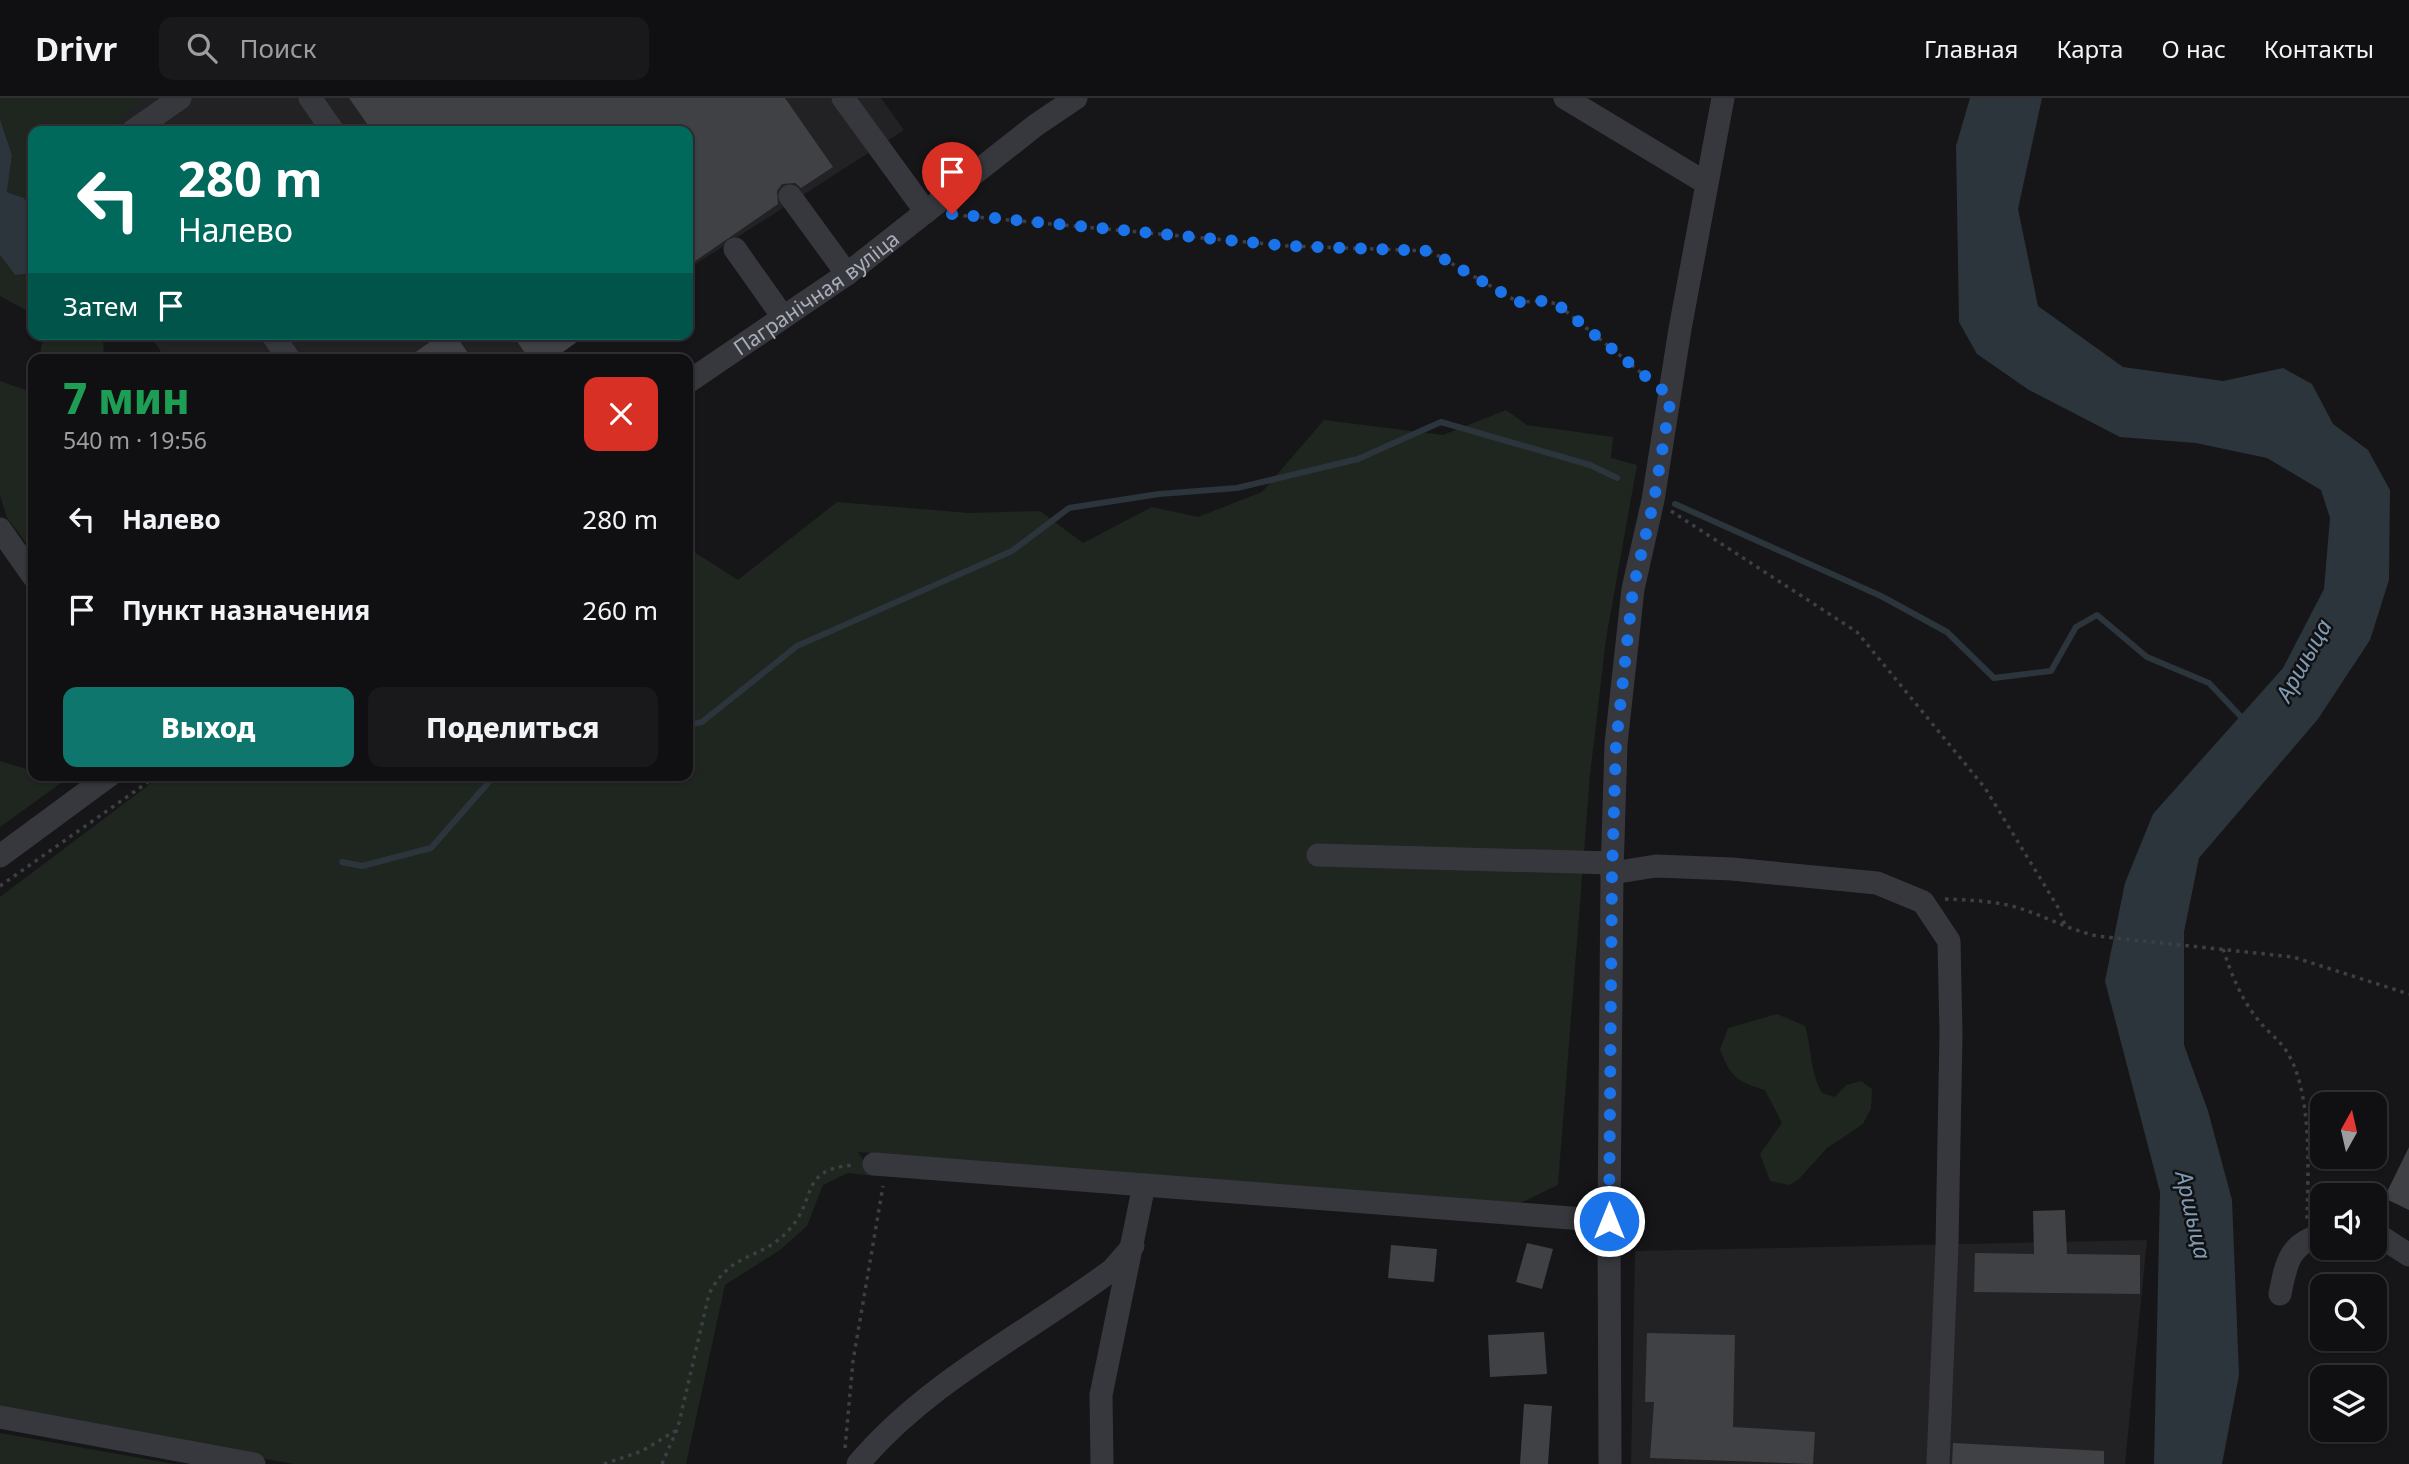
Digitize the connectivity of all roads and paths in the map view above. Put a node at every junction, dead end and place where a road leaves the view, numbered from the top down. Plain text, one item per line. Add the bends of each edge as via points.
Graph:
1 (180, 98) edge
2 (310, 98) edge
3 (843, 98) edge
4 (1076, 98) edge
5 (1565, 98) edge
6 (1723, 98) edge
7 (140, 126) edge
8 (330, 126) edge
9 (1706, 183) junction
10 (790, 196) dead end
11 (926, 212) junction
12 (735, 249) dead end
13 (847, 274) junction
14 (783, 317) junction
15 (693, 379) edge
16 (1671, 397) junction
17 (1654, 500) junction
18 (0, 529) edge
19 (28, 569) edge
20 (102, 781) edge
21 (149, 781) edge
22 (1318, 855) dead end
23 (0, 856) edge
24 (1612, 868) junction
25 (0, 886) edge
26 (1923, 902) junction
27 (2066, 928) junction
28 (2223, 948) junction
29 (2409, 994) edge
30 (880, 1164) junction
31 (1144, 1185) junction
32 (2310, 1191) edge
33 (1609, 1221) junction
34 (2310, 1240) edge
35 (2387, 1241) edge
36 (1133, 1246) junction
37 (2409, 1255) edge
38 (2280, 1294) dead end
39 (0, 1417) edge
40 (678, 1427) junction
41 (851, 1459) edge
42 (254, 1464) edge
43 (604, 1464) edge
44 (662, 1464) edge
45 (1102, 1464) edge
46 (1610, 1464) edge
47 (1938, 1464) edge

1 - 7 street
2 - 8 street
3 - 11 street
4 - 11 street, Пагранічная вуліца
5 - 9 street
6 - 9 street
9 - 16 street
10 - 13 street
11 - 13 street, Пагранічная вуліца
11 - 16 path via 1289,246 1430,251 1518,302 1557,304
12 - 14 street
13 - 14 street, Пагранічная вуліца
14 - 15 street, Пагранічная вуліца
16 - 17 street
17 - 24 street via 1633,589 1616,744
17 - 27 path via 1857,632 1985,788
18 - 19 street
20 - 23 street
21 - 25 path
22 - 24 street
24 - 26 street via 1732,869 1877,883
24 - 33 street
26 - 27 path via 1979,901 2024,909
26 - 47 street via 1950,941 1948,1205
27 - 28 path via 2097,936
28 - 29 path via 2293,957
28 - 32 path via 2237,990 2286,1050 2302,1091
30 - 31 street
30 - 40 path via 838,1166 819,1174 801,1217 789,1230 771,1245 734,1262 714,1283
30 - 41 path via 853,1361
31 - 33 street
31 - 36 street
33 - 46 street
34 - 38 street via 2287,1260
35 - 37 street
36 - 41 street via 1103,1277 944,1385
36 - 45 street via 1101,1395
39 - 42 street
40 - 43 path via 642,1451
40 - 44 path

